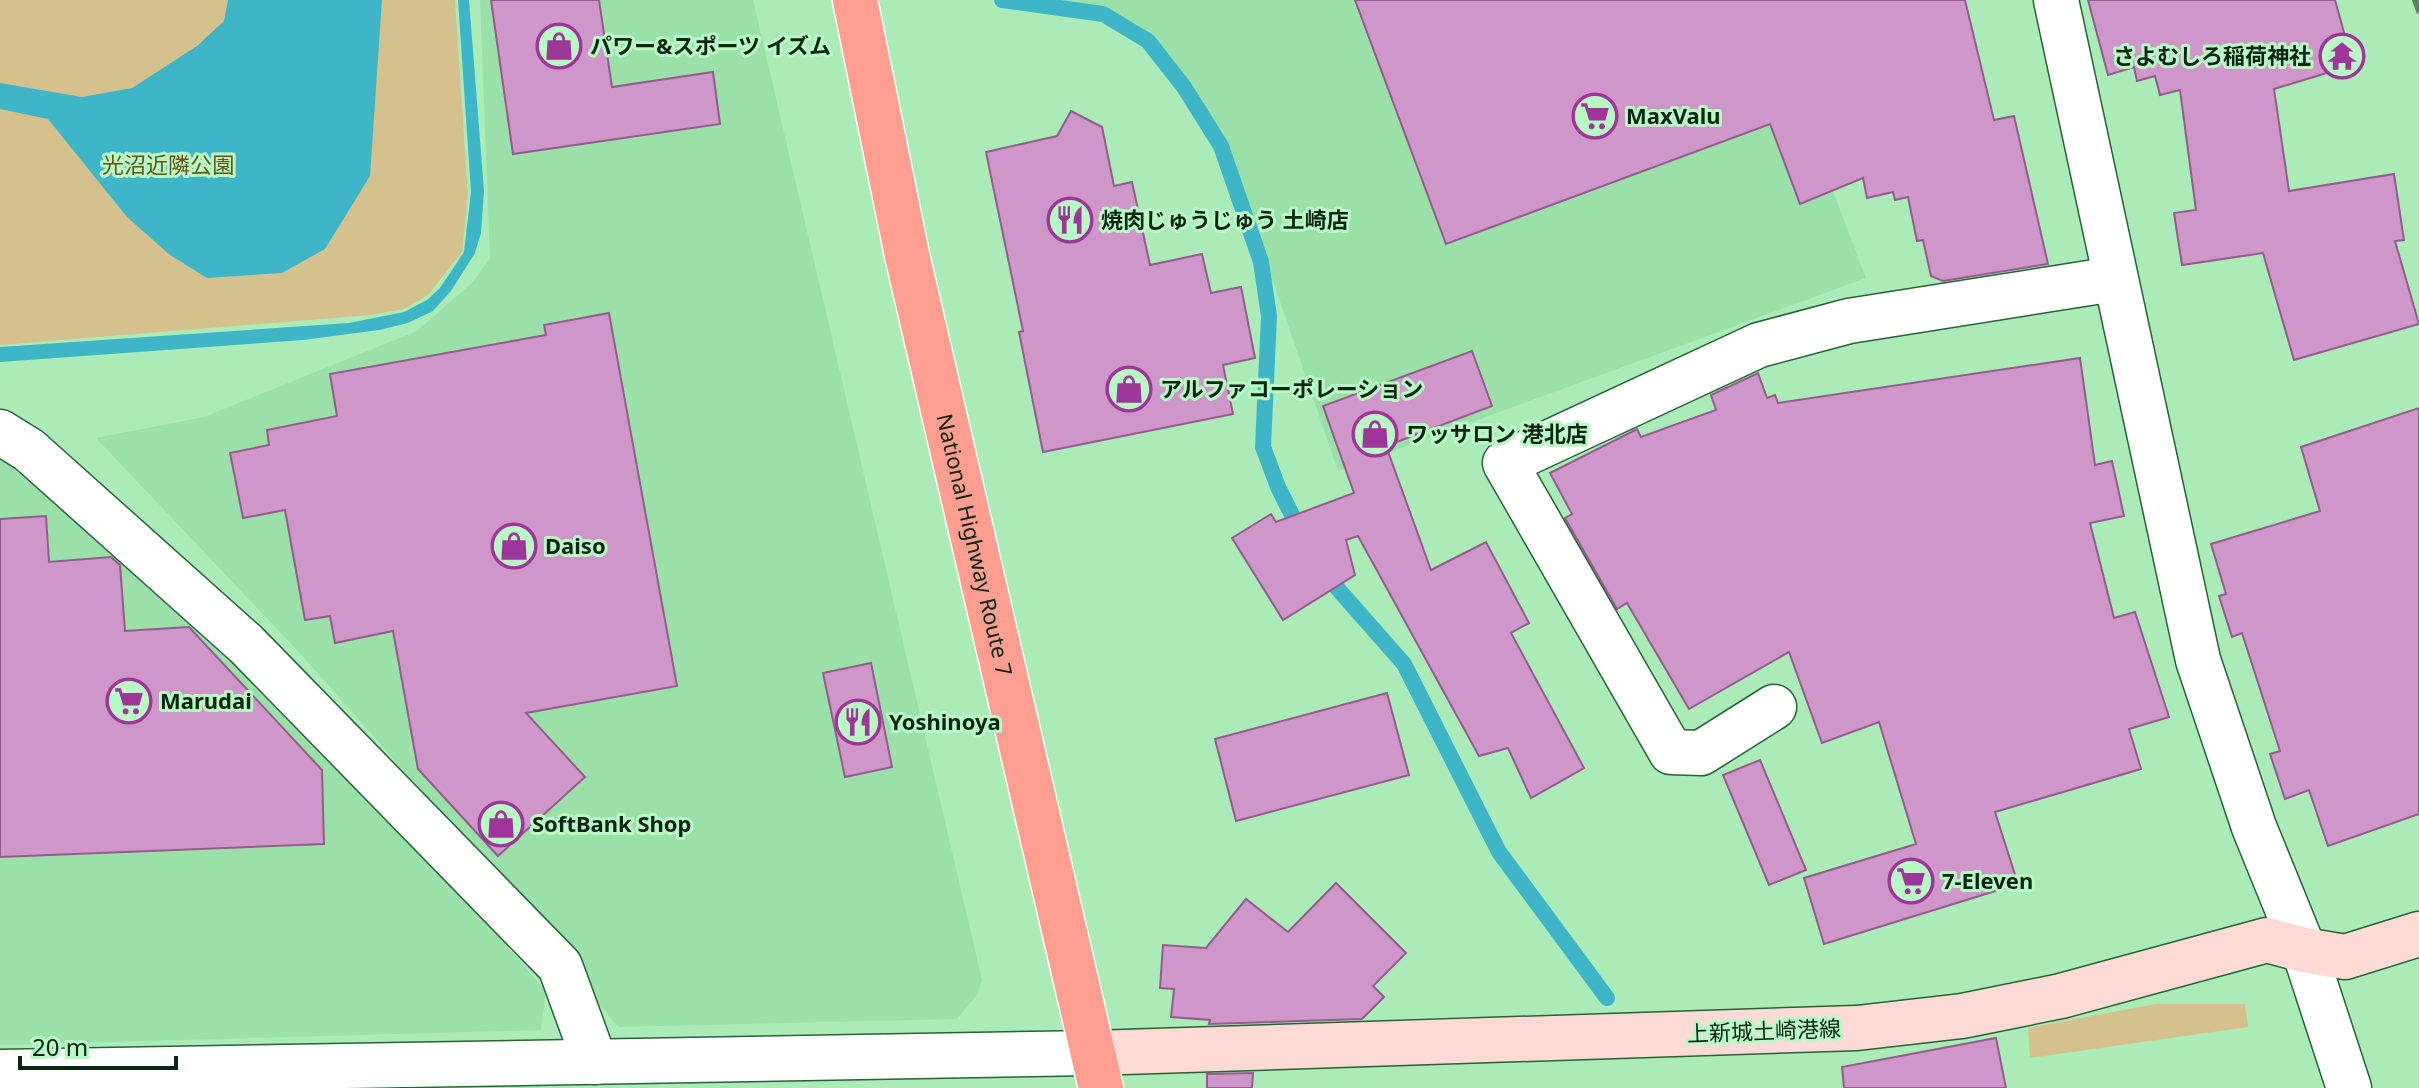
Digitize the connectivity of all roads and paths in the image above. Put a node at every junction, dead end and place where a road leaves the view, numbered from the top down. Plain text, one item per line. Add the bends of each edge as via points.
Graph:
1 (855, 0) edge
2 (2056, 0) edge
3 (2114, 279) junction
4 (0, 432) edge
5 (1774, 707) dead end
6 (2419, 934) edge
7 (2304, 950) junction
8 (1097, 1070) edge
9 (576, 1071) edge
10 (0, 1072) edge
11 (55, 1080) edge
12 (2349, 1088) edge

1 - 8 highway, National Highway Route 7 via 907,255
2 - 3 street
3 - 5 street via 1849,321 1759,345 1505,463 1671,752 1701,753
3 - 7 street via 2198,660 2254,827
4 - 9 street via 29,450 246,644 560,966
6 - 7 main road, 上新城土崎港線 via 2345,957
7 - 8 main road, 上新城土崎港線 via 2267,940 2061,996 1962,1016 1857,1028
7 - 12 street
8 - 9 street
9 - 11 street
10 - 11 street

